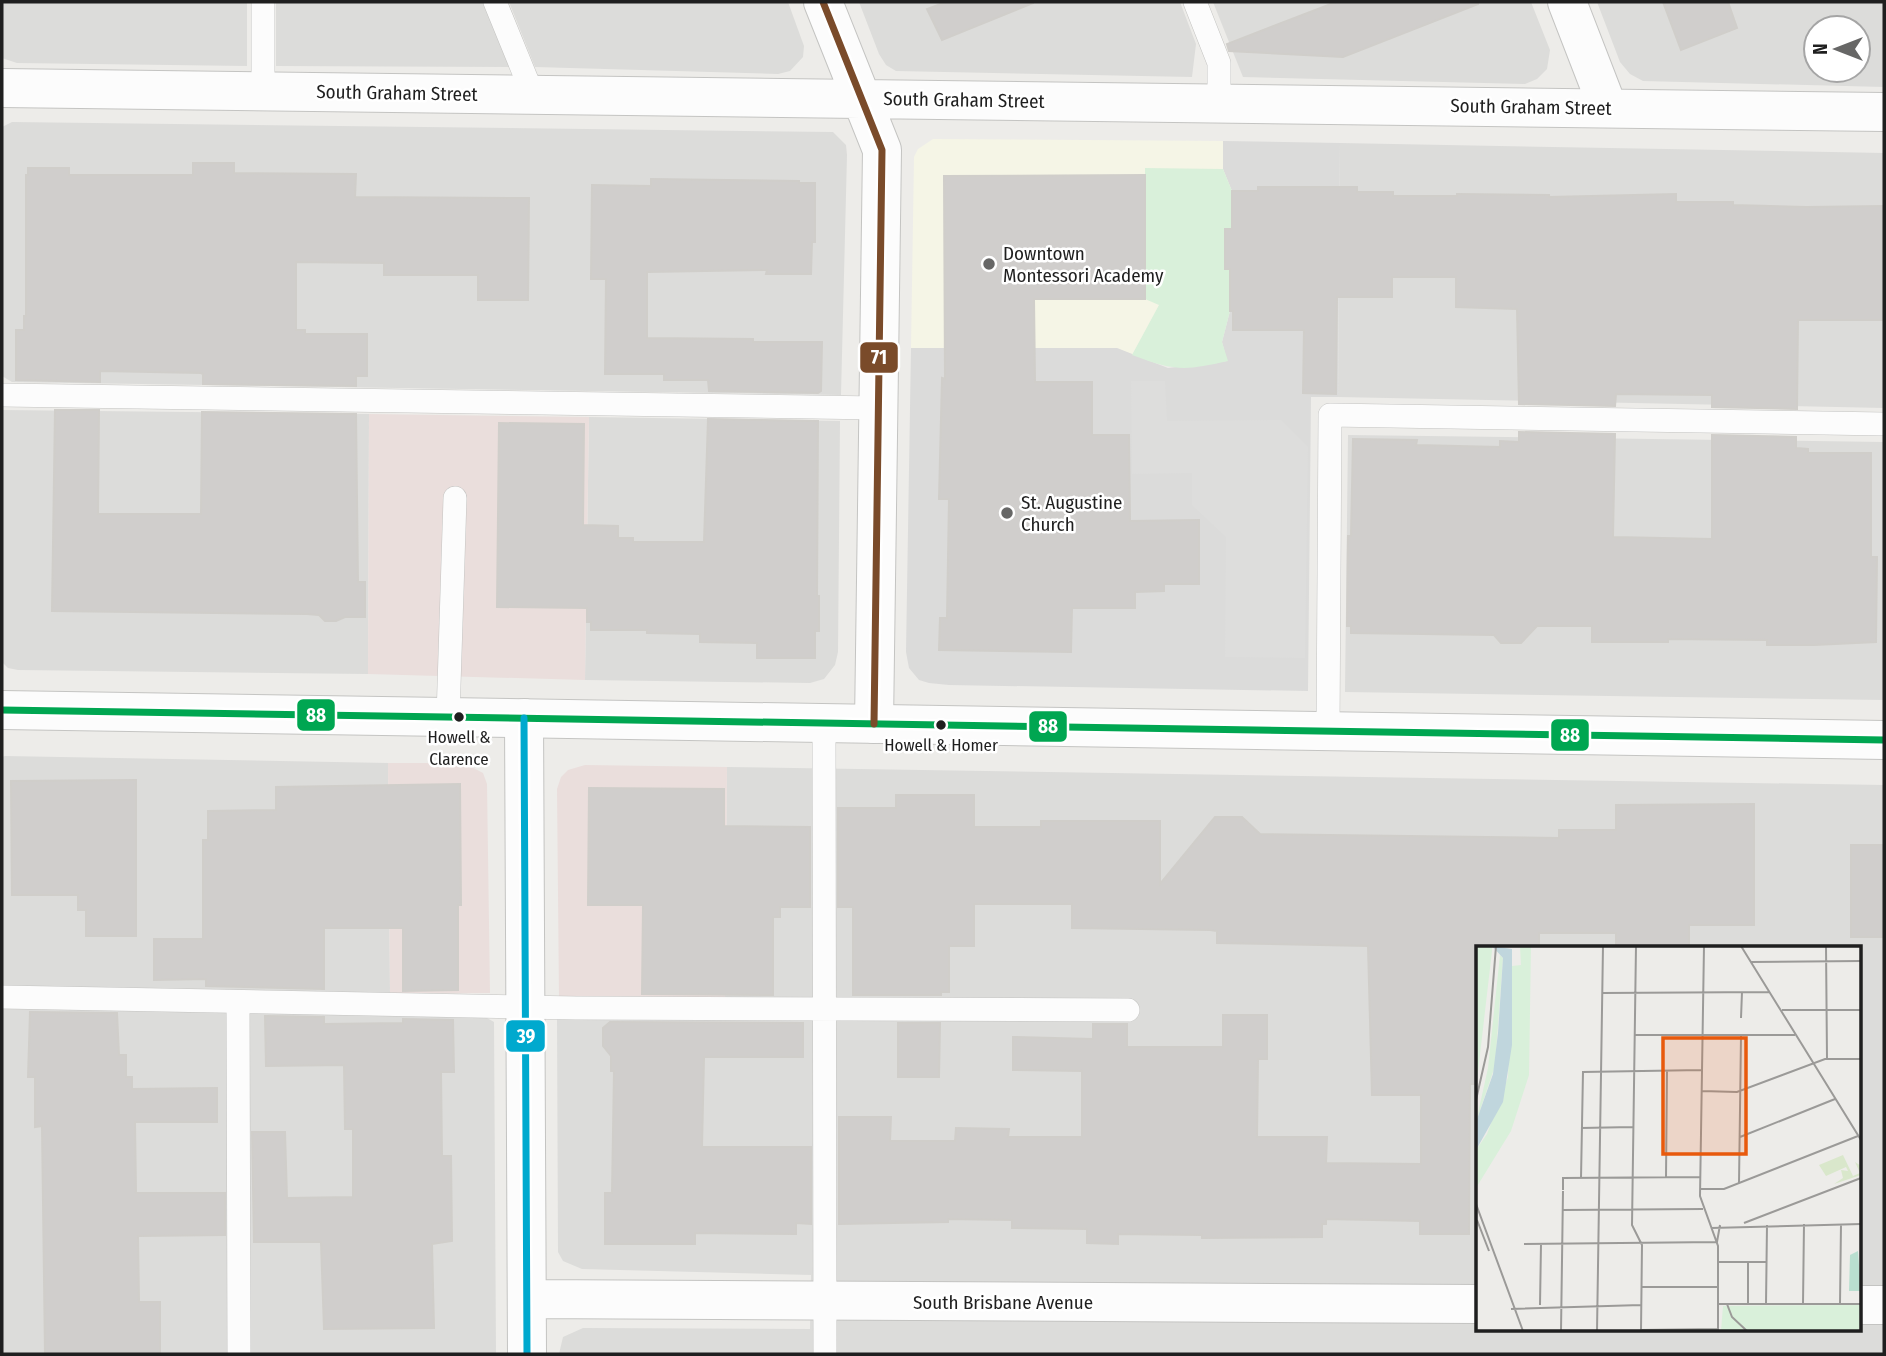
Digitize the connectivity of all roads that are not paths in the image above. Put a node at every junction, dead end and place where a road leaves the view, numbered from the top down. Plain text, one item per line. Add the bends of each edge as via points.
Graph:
1 (263, 2) edge
2 (495, 2) edge
3 (823, 2) edge
4 (1195, 2) edge
5 (1567, 2) edge
6 (2, 88) edge
7 (263, 91) junction
8 (533, 95) junction
9 (862, 99) junction
10 (1219, 103) junction
11 (1608, 108) junction
12 (1884, 112) edge
13 (2, 395) edge
14 (878, 408) junction
15 (1884, 424) edge
16 (455, 498) dead end
17 (2, 710) edge
18 (448, 718) junction
19 (524, 719) junction
20 (824, 723) junction
21 (874, 724) junction
22 (1328, 731) junction
23 (1884, 740) edge
24 (2, 997) edge
25 (238, 1002) junction
26 (525, 1007) junction
27 (824, 1009) junction
28 (1128, 1010) dead end
29 (527, 1298) junction
30 (825, 1301) junction
31 (1476, 1304) edge
32 (1862, 1305) edge
33 (1884, 1305) edge
34 (239, 1354) edge
35 (527, 1354) edge
36 (825, 1354) edge

1 - 7 lane
2 - 8 lane
3 - 9 street
4 - 10 lane via 1219,63
5 - 11 street
6 - 7 street, South Graham Street
7 - 8 street, South Graham Street
8 - 9 street, South Graham Street
9 - 10 street, South Graham Street
9 - 14 street via 882,150
10 - 11 street, South Graham Street
11 - 12 street, South Graham Street
13 - 14 lane
14 - 21 street
15 - 22 lane via 1330,415
16 - 18 lane
17 - 18 street
18 - 19 street
19 - 20 street
19 - 26 street
20 - 21 street
20 - 27 lane
21 - 22 street
22 - 23 street
24 - 25 lane
25 - 26 lane
25 - 34 lane
26 - 27 lane
26 - 29 street
27 - 28 lane
27 - 30 lane
29 - 30 street, South Brisbane Avenue
29 - 35 street
30 - 31 street, South Brisbane Avenue
30 - 36 lane
32 - 33 street

